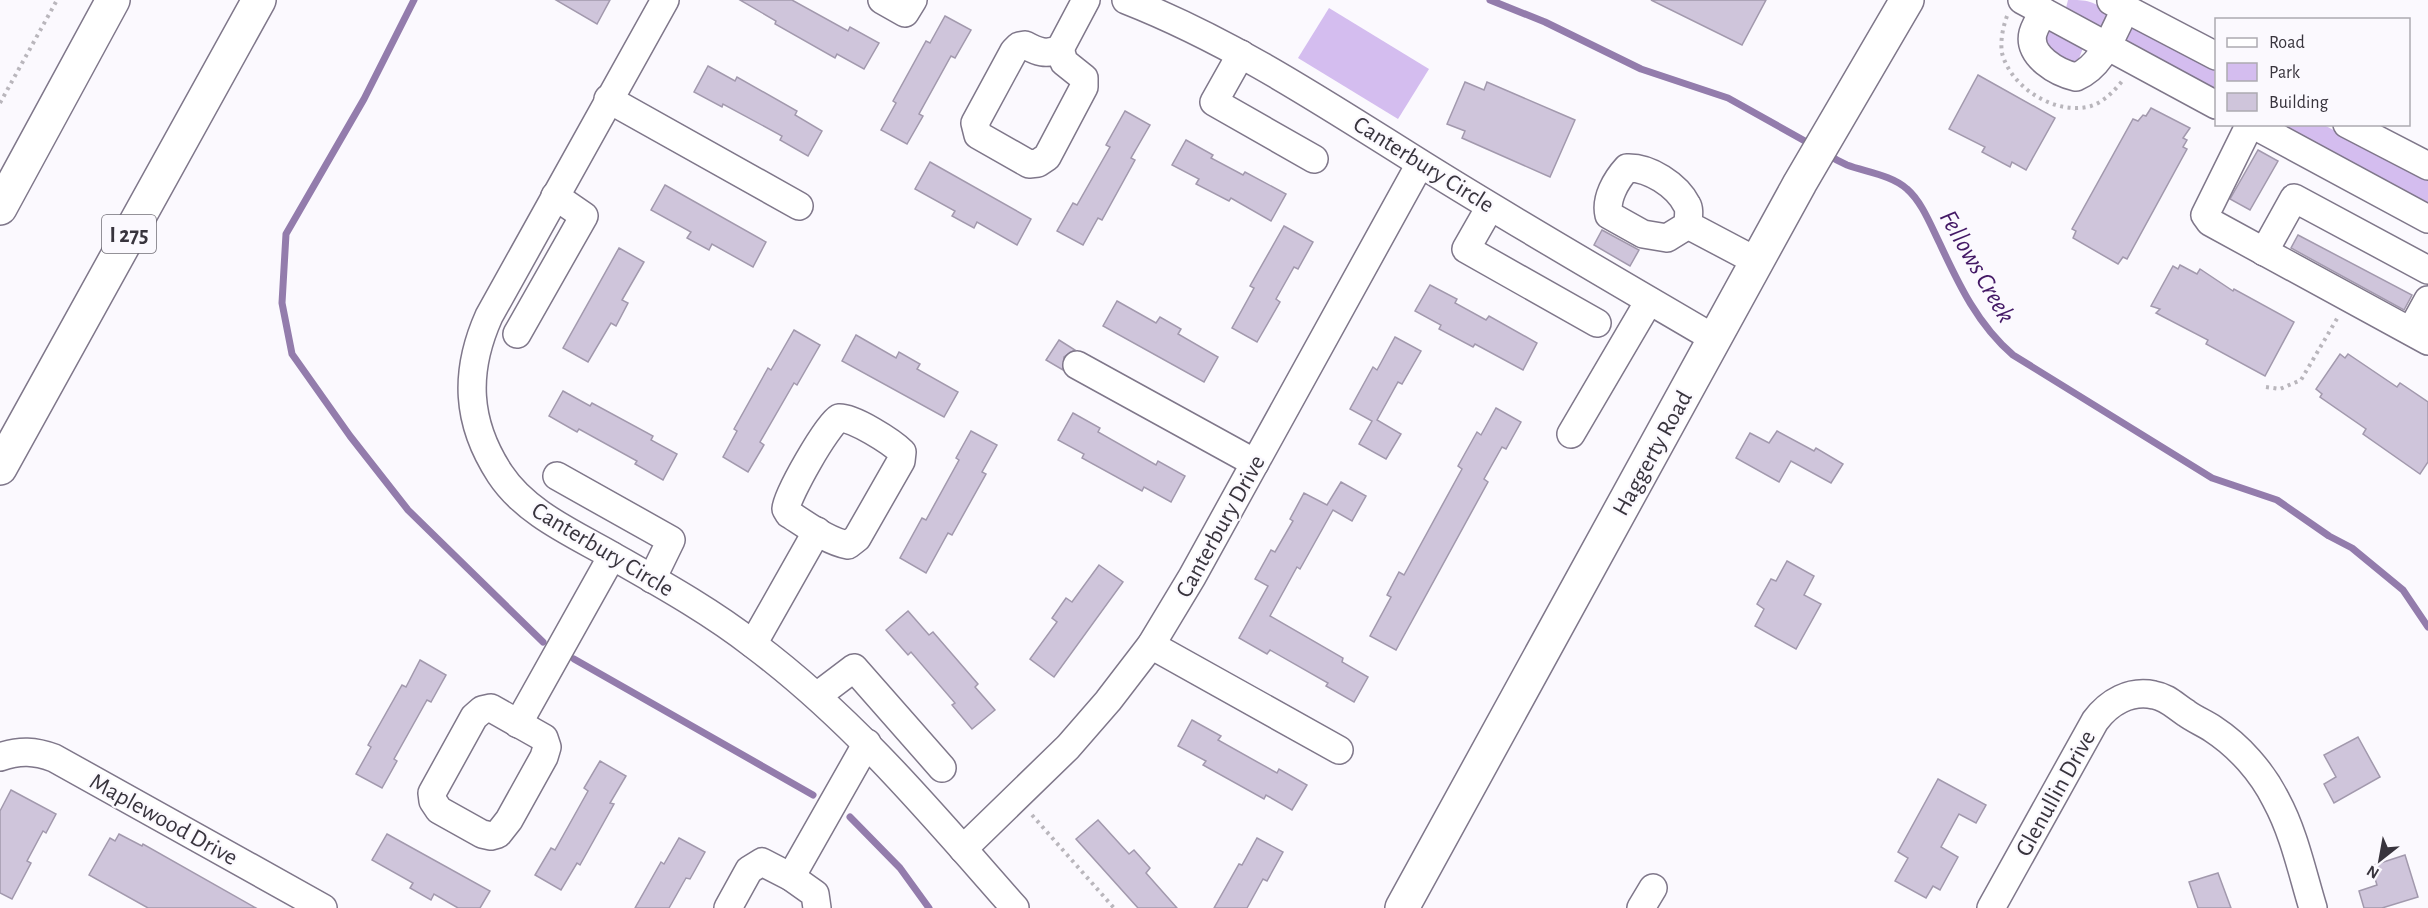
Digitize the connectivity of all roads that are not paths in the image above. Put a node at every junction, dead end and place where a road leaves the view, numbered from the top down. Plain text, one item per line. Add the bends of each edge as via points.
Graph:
1 (113, 0) edge
2 (259, 0) edge
3 (664, 0) edge
4 (882, 0) edge
5 (913, 0) edge
6 (1086, 0) edge
7 (1126, 0) edge
8 (1907, 0) edge
9 (2118, 4) edge
10 (2033, 6) edge
11 (2106, 45) junction
12 (1060, 49) junction
13 (1241, 54) junction
14 (2215, 55) edge
15 (608, 99) junction
16 (2215, 104) edge
17 (2250, 126) edge
18 (2255, 126) edge
19 (2351, 126) edge
20 (1314, 159) dead end
21 (1420, 164) junction
22 (2428, 166) edge
23 (555, 196) junction
24 (800, 206) dead end
25 (1491, 207) junction
26 (0, 208) edge
27 (2428, 219) edge
28 (1688, 225) dead end
29 (2264, 252) junction
30 (1758, 262) junction
31 (2428, 270) edge
32 (2428, 300) edge
33 (1649, 301) junction
34 (1597, 323) dead end
35 (517, 334) dead end
36 (2419, 336) edge
37 (1715, 339) junction
38 (1077, 365) dead end
39 (1571, 434) dead end
40 (1255, 463) junction
41 (0, 468) edge
42 (557, 476) dead end
43 (817, 531) junction
44 (612, 556) junction
45 (652, 579) junction
46 (753, 644) junction
47 (1151, 645) junction
48 (817, 696) junction
49 (518, 724) junction
50 (867, 743) junction
51 (1339, 750) dead end
52 (0, 757) edge
53 (942, 768) dead end
54 (963, 849) junction
55 (791, 877) junction
56 (323, 908) edge
57 (728, 908) edge
58 (817, 908) edge
59 (1015, 908) edge
60 (1402, 908) edge
61 (1991, 908) edge
62 (2313, 908) edge

1 - 26 main road
2 - 41 main road, I 275
3 - 15 street, Canterbury Circle
4 - 5 street via 905,13
6 - 12 street
7 - 13 street, Canterbury Circle
8 - 30 main road, Haggerty Road
9 - 11 street
9 - 14 street
10 - 11 street
10 - 11 street via 2036,52 2055,69 2076,77 2087,73
11 - 16 street
12 - 12 street via 1049,54 1019,46 976,119 978,135 1029,164 1038,164 1047,157 1084,87 1084,78 1064,62
13 - 20 street via 1214,102
13 - 21 street, Canterbury Circle
15 - 23 street, Canterbury Circle
15 - 24 street
17 - 29 street via 2205,215 2210,222
18 - 27 street
19 - 22 street
21 - 25 street, Canterbury Circle
21 - 40 street, Canterbury Drive
23 - 35 street via 584,216
23 - 44 street, Canterbury Circle via 480,336 471,376 472,404 479,434 512,490 539,513
25 - 33 street, Canterbury Circle
25 - 34 street via 1466,249
28 - 30 street
29 - 31 street via 2294,198
29 - 36 street
30 - 37 main road, Haggerty Road
32 - 36 street
33 - 37 street, Canterbury Circle
33 - 39 street
37 - 60 main road, Haggerty Road
38 - 40 street
40 - 47 street, Canterbury Drive
42 - 45 street via 671,540
43 - 43 street via 789,514 786,504 828,428 845,417 897,447 902,452 901,461 854,542 841,544
43 - 46 street
44 - 45 street, Canterbury Circle
44 - 49 street
45 - 46 street, Canterbury Circle
46 - 48 street, Canterbury Circle
47 - 51 street
47 - 54 street, Canterbury Drive via 1068,747
48 - 50 street, Canterbury Circle
48 - 53 street via 854,668
49 - 49 street via 491,708 474,717 432,794 439,810 482,834 498,834 547,747 544,738
50 - 54 street, Canterbury Circle
50 - 55 street
52 - 56 street, Maplewood Drive via 20,751 54,758
54 - 59 street, Canterbury Circle
55 - 57 street via 762,862 755,864
55 - 58 street via 815,894
61 - 62 street, Glenullin Drive via 2095,720 2111,704 2135,695 2167,699 2237,747 2260,773 2287,826

